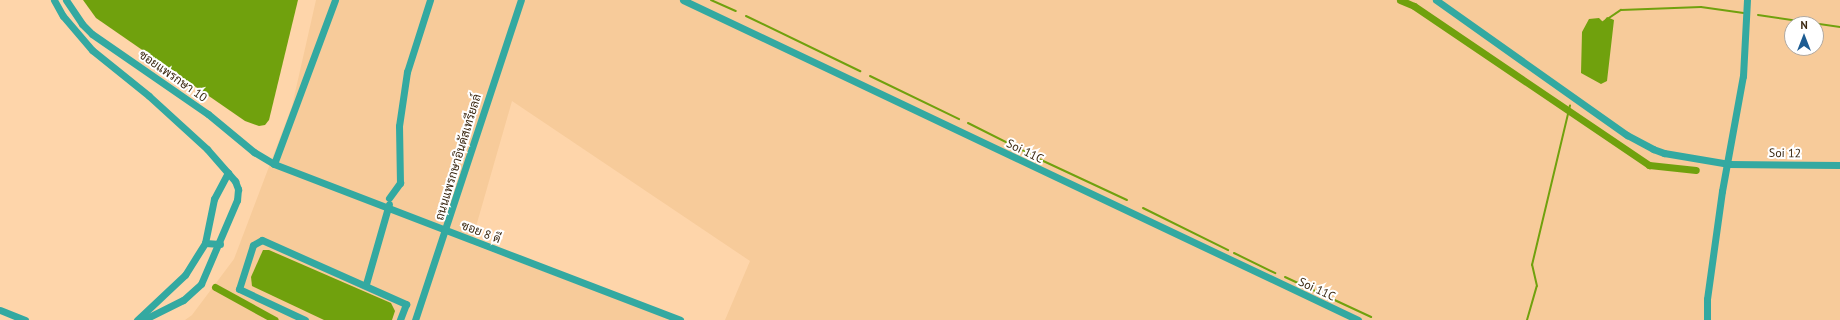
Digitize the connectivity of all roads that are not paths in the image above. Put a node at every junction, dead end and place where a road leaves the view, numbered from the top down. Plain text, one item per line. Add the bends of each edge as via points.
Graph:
1 (54, 0) edge
2 (66, 0) edge
3 (334, 0) edge
4 (430, 0) edge
5 (521, 0) edge
6 (682, 0) edge
7 (1436, 0) edge
8 (1747, 0) edge
9 (274, 164) junction
10 (1729, 164) junction
11 (1840, 165) edge
12 (228, 173) junction
13 (389, 203) junction
14 (446, 230) junction
15 (205, 244) junction
16 (220, 244) junction
17 (366, 284) junction
18 (0, 310) edge
19 (25, 320) edge
20 (137, 320) edge
21 (143, 320) edge
22 (305, 320) edge
23 (400, 320) edge
24 (415, 320) edge
25 (680, 320) edge
26 (1358, 320) edge
27 (1707, 320) edge

1 - 12 street via 67,22 92,50 149,96 208,149
2 - 9 street, ซอยแพรกษา 10 via 92,34 214,118 254,152
3 - 9 street
4 - 13 street via 407,72 399,126 400,183
5 - 14 street, ถนนแพรกษาอินดัสเทรียลล์ via 508,33
6 - 26 street, Soi 11C
7 - 10 street, Soi 12 via 1643,145 1664,153
8 - 10 street via 1743,76
9 - 13 street, ซอย 8 ดี
10 - 11 street, Soi 12
10 - 27 street via 1707,299
12 - 15 street via 214,199
12 - 16 street via 238,189 237,200
13 - 14 street, ซอย 8 ดี
13 - 17 street
14 - 24 street, ถนนแพรกษาอินดัสเทรียลล์
14 - 25 street, ซอย 8 ดี
15 - 16 street
15 - 20 street via 185,275
16 - 21 street via 201,284 183,300
17 - 22 street via 262,240 253,245 239,289
17 - 23 street via 406,304
18 - 19 street

